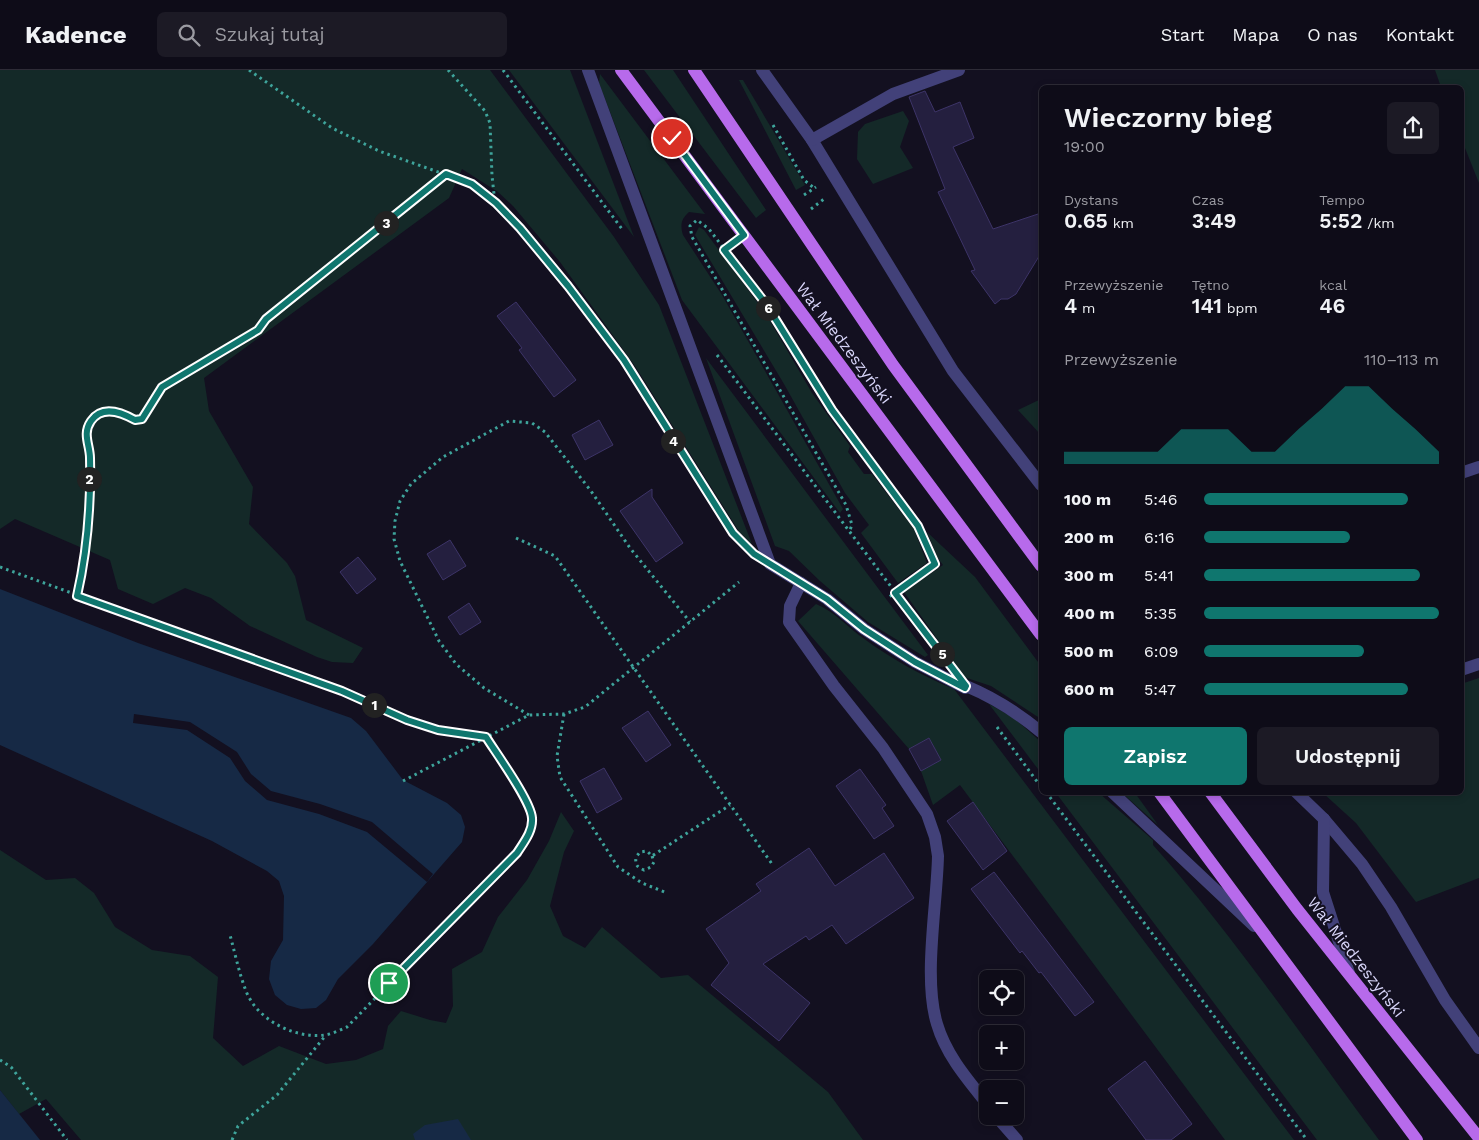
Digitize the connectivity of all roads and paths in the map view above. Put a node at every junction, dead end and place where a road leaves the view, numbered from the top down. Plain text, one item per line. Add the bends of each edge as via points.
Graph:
1 (249, 70) edge
2 (448, 70) edge
3 (503, 70) edge
4 (588, 70) edge
5 (621, 70) edge
6 (694, 70) edge
7 (762, 70) edge
8 (959, 70) edge
9 (770, 120) dead end
10 (812, 140) junction
11 (446, 174) junction
12 (833, 176) junction
13 (814, 188) junction
14 (496, 203) junction
15 (785, 206) junction
16 (625, 232) dead end
17 (744, 235) junction
18 (724, 250) junction
19 (729, 254) dead end
20 (761, 296) dead end
21 (712, 348) dead end
22 (1479, 467) edge
23 (1464, 472) edge
24 (1039, 481) edge
25 (849, 532) junction
26 (516, 538) dead end
27 (740, 540) dead end
28 (1039, 563) edge
29 (0, 567) edge
30 (739, 582) dead end
31 (801, 584) junction
32 (895, 593) junction
33 (77, 596) junction
34 (889, 597) dead end
35 (690, 622) junction
36 (1039, 632) edge
37 (942, 655) dead end
38 (1479, 664) edge
39 (634, 668) junction
40 (1464, 669) edge
41 (564, 714) junction
42 (529, 716) junction
43 (993, 722) dead end
44 (1039, 730) edge
45 (486, 737) junction
46 (403, 780) dead end
47 (1039, 784) edge
48 (1048, 795) edge
49 (1115, 795) edge
50 (1160, 795) edge
51 (1212, 795) edge
52 (1299, 795) edge
53 (730, 805) junction
54 (1324, 819) junction
55 (652, 856) junction
56 (772, 864) dead end
57 (667, 893) dead end
58 (230, 935) dead end
59 (1268, 939) junction
60 (1350, 976) junction
61 (326, 1035) junction
62 (1479, 1048) edge
63 (0, 1060) edge
64 (979, 1094) edge
65 (1004, 1125) edge
66 (1479, 1138) edge
67 (67, 1140) edge
68 (232, 1140) edge
69 (1017, 1140) edge
70 (1307, 1140) edge
71 (1418, 1140) edge

1 - 11 path via 332,128 379,151
2 - 14 path via 484,111 490,123
3 - 16 path
4 - 31 street via 770,564
5 - 17 main road, Wał Miedzeszyński
6 - 15 main road, Wał Miedzeszyński
7 - 10 street
8 - 10 street via 893,94
9 - 13 path via 804,180
10 - 12 street
11 - 14 path via 472,184
11 - 33 path via 266,319 258,330 162,387 142,419 135,420 119,411 103,412 91,421 86,435 90,456 83,570
12 - 13 path
12 - 24 street via 953,371
13 - 15 path
14 - 27 path via 562,279 624,360
15 - 28 main road, Wał Miedzeszyński via 893,365
17 - 18 path
17 - 36 main road, Wał Miedzeszyński
18 - 19 path
18 - 25 path via 709,229 697,220 690,226 692,237 846,505 852,525
20 - 32 path via 832,410 918,526 935,564
21 - 25 path
22 - 23 street
25 - 32 path
26 - 39 path via 555,556
29 - 33 path
30 - 35 path
31 - 44 street via 915,662 965,688 987,695 1016,711
31 - 64 street via 790,606 789,622 883,748 927,814 938,856 931,992 937,1025 955,1063
32 - 34 path
32 - 37 path
33 - 45 path via 342,691 414,722 438,730
35 - 39 path
35 - 42 path via 630,548 545,432 532,424 509,421 443,457 411,484 400,501 394,539 400,561 439,641 456,664 484,688
38 - 40 street
39 - 41 path via 585,707
39 - 53 path
41 - 42 path
41 - 57 path via 557,756 560,777 618,867 642,883
42 - 45 path
43 - 47 path
45 - 46 path
45 - 61 path via 528,805 532,818 530,833 517,853 347,1027
48 - 70 path
49 - 59 street
50 - 59 main road
51 - 60 main road, Wał Miedzeszyński
52 - 54 street
53 - 55 path
53 - 56 path
54 - 60 street via 1323,892
54 - 62 street via 1362,864
55 - 55 path via 647,851 640,852 635,863 638,868 652,867
58 - 61 path via 246,992 261,1013 282,1028 306,1035
59 - 71 main road
60 - 66 main road, Wał Miedzeszyński
61 - 68 path via 277,1095 238,1126
63 - 67 path via 11,1067
65 - 69 street

